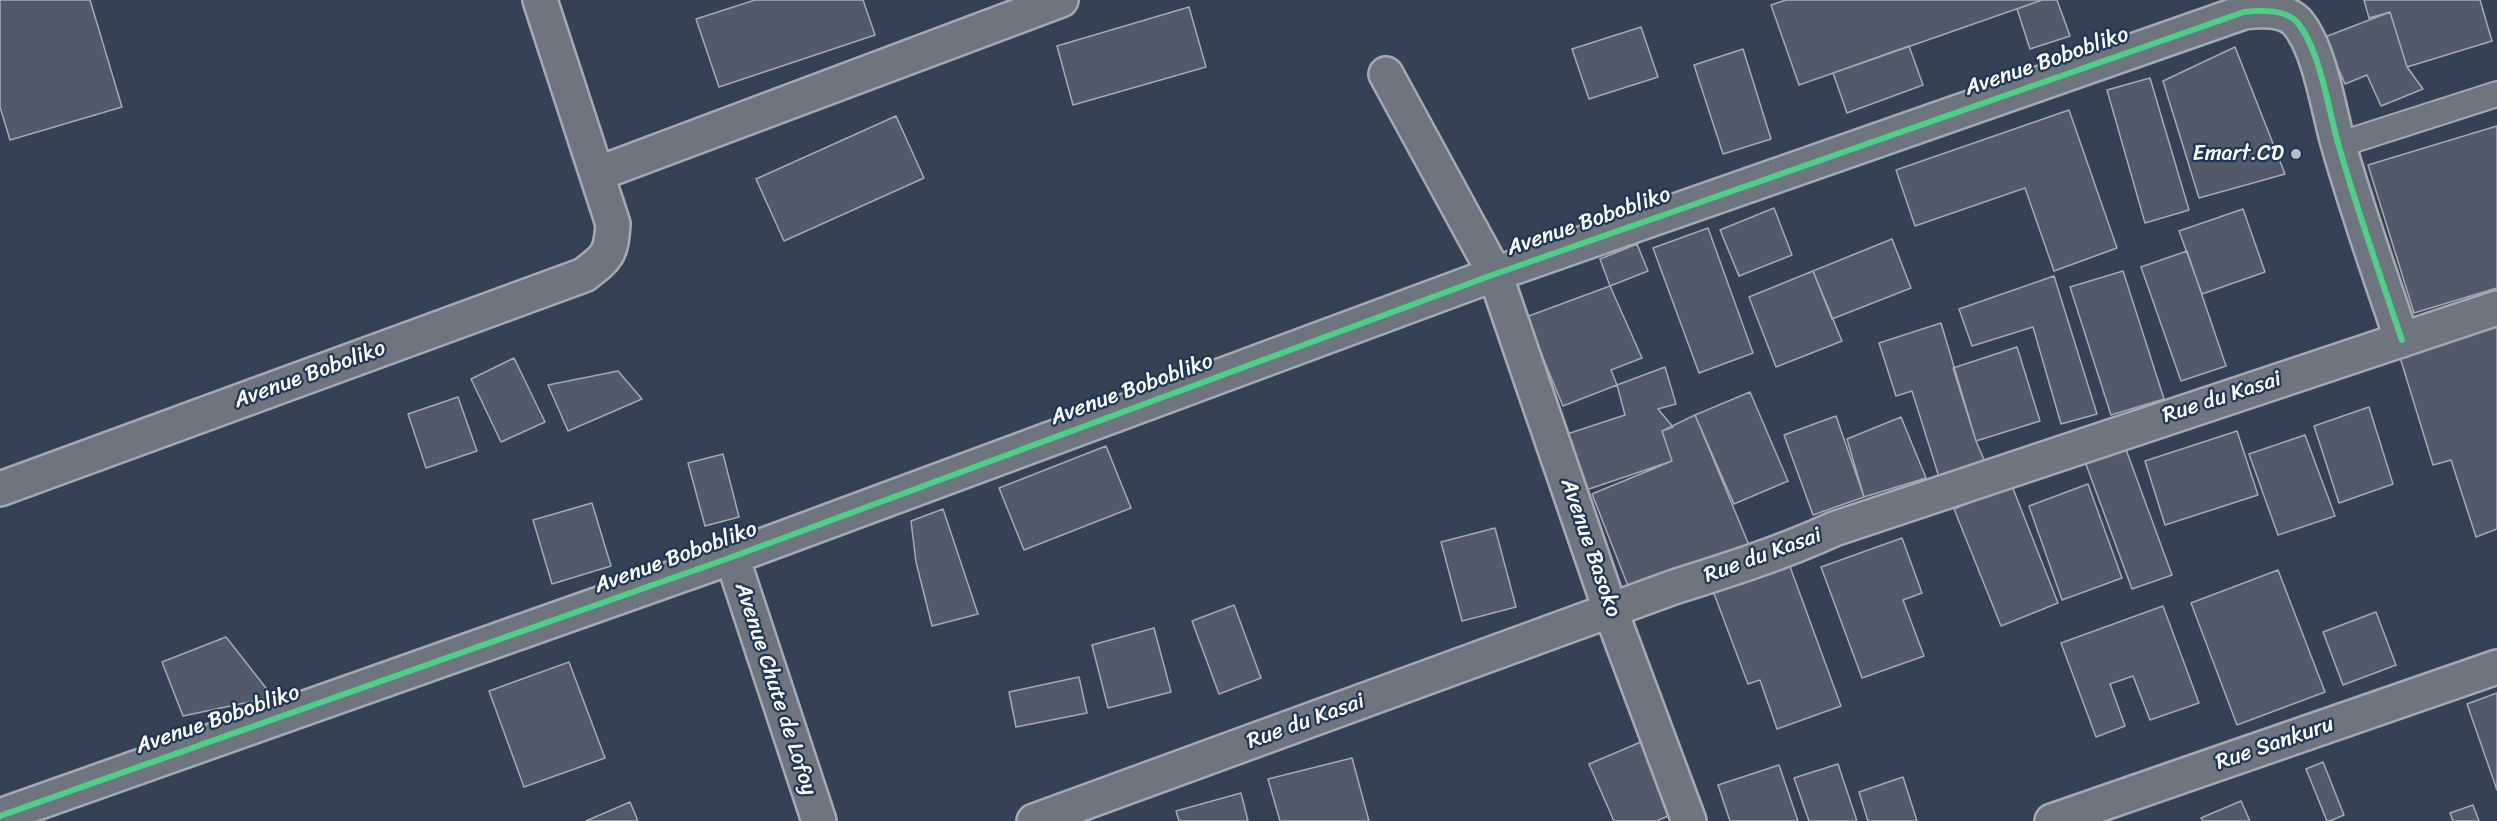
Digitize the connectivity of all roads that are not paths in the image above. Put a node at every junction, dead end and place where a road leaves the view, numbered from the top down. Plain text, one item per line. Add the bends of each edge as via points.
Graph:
1 (540, 0) edge
2 (1060, 0) edge
3 (1386, 74) dead end
4 (2497, 94) edge
5 (2338, 145) junction
6 (597, 174) junction
7 (1495, 274) junction
8 (2497, 308) edge
9 (2402, 340) junction
10 (0, 489) edge
11 (732, 557) junction
12 (1611, 612) junction
13 (2497, 667) edge
14 (0, 816) edge
15 (819, 821) edge
16 (1034, 821) edge
17 (1689, 821) edge
18 (2052, 821) edge

1 - 6 street
2 - 6 street
3 - 7 street, Avenue Basoko
4 - 5 lane
5 - 7 street, Avenue Bobobliko via 2313,50 2305,34 2295,20 2279,13 2244,12
5 - 9 street
6 - 10 street, Avenue Boboliko via 613,224 612,248 584,275
7 - 11 street, Avenue Bobobliko
7 - 12 street, Avenue Basoko
8 - 9 street, Rue du Kasai
9 - 12 street, Rue du Kasai via 1834,529
11 - 14 street, Avenue Bobobliko
11 - 15 street, Avenue Chute de Lofoy
12 - 16 street, Rue du Kasai
12 - 17 street, Avenue Basoko
13 - 18 street, Rue Sankuru

